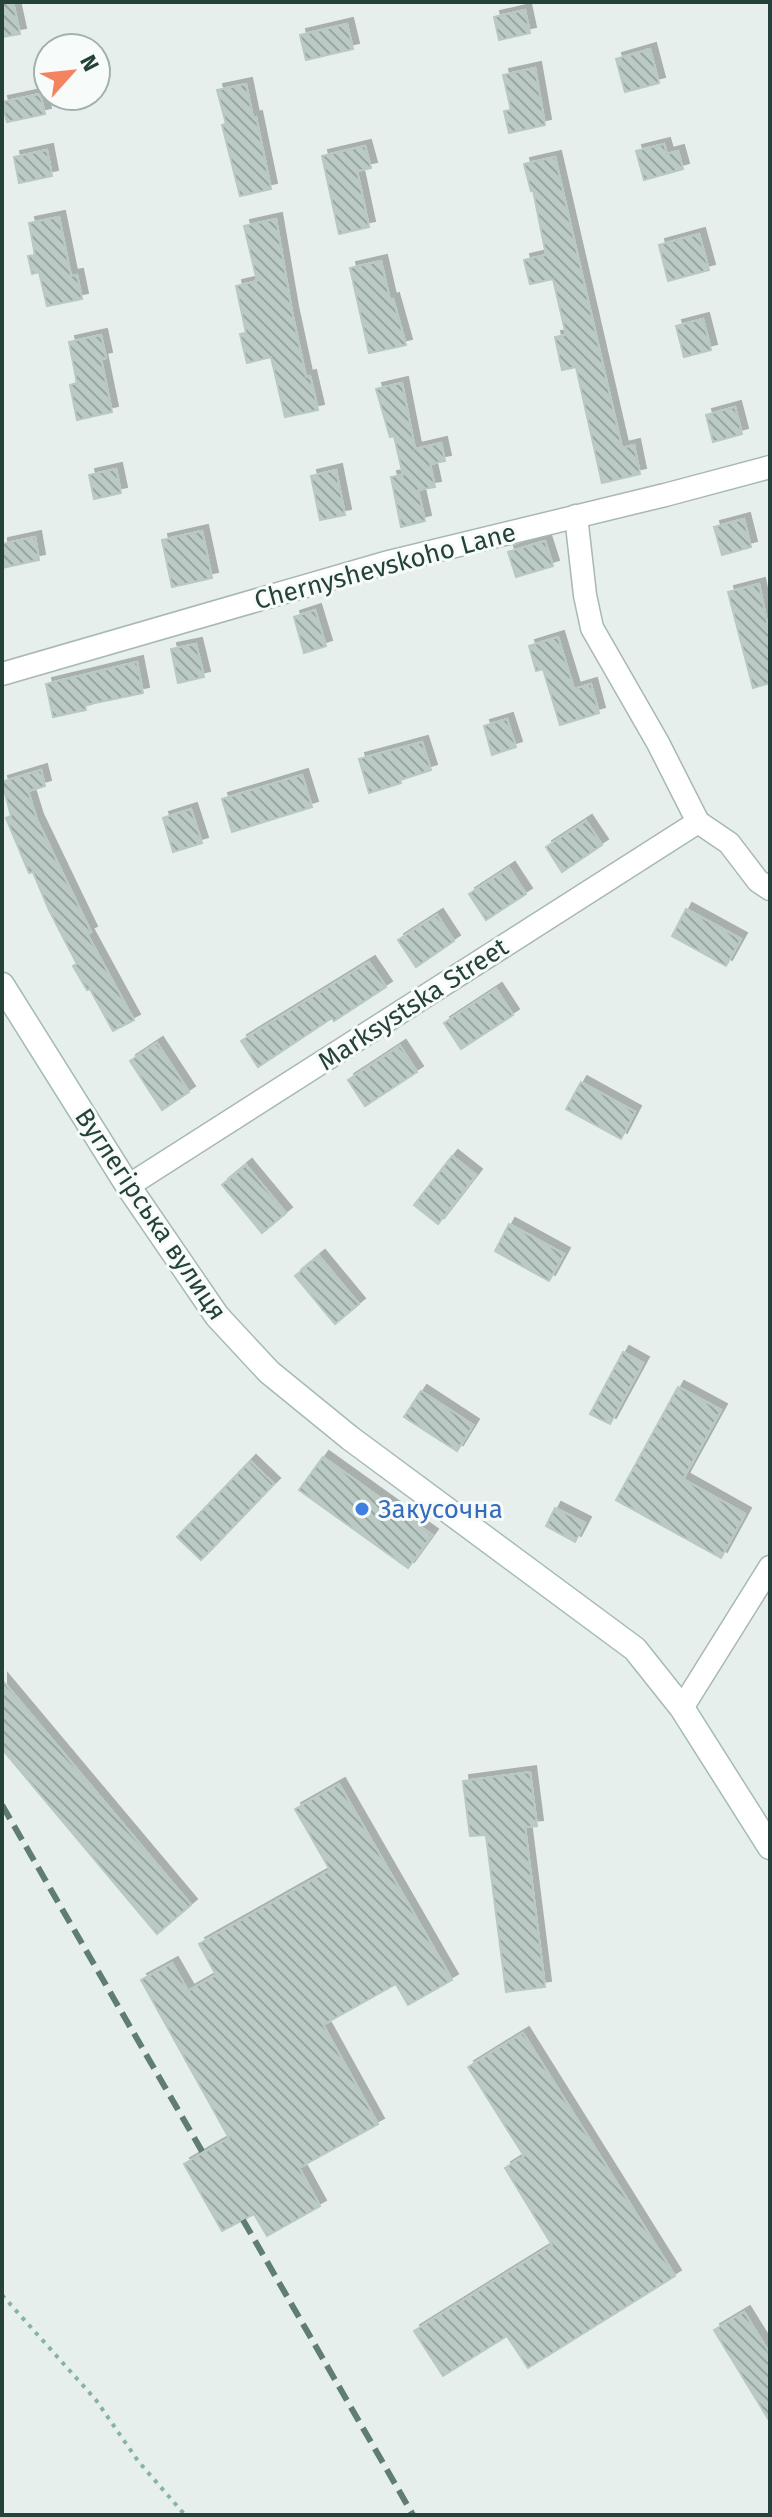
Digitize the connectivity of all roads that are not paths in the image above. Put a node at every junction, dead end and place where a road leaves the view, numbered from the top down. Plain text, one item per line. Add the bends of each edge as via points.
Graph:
1 (770, 467) edge
2 (576, 516) junction
3 (2, 674) edge
4 (698, 822) junction
5 (770, 889) edge
6 (2, 985) edge
7 (128, 1186) junction
8 (770, 1567) edge
9 (682, 1708) junction
10 (770, 1847) edge

1 - 2 street, Chernyshevskoho Lane
2 - 3 street, Chernyshevskoho Lane via 385,563
2 - 4 street via 592,628
4 - 5 street via 729,843
4 - 7 street, Marksystska Street
6 - 7 street, Вуглегірська вулиця
7 - 9 street, Вуглегірська вулиця via 217,1316 269,1372 635,1649
8 - 9 street
9 - 10 street, Вуглегірська вулиця

